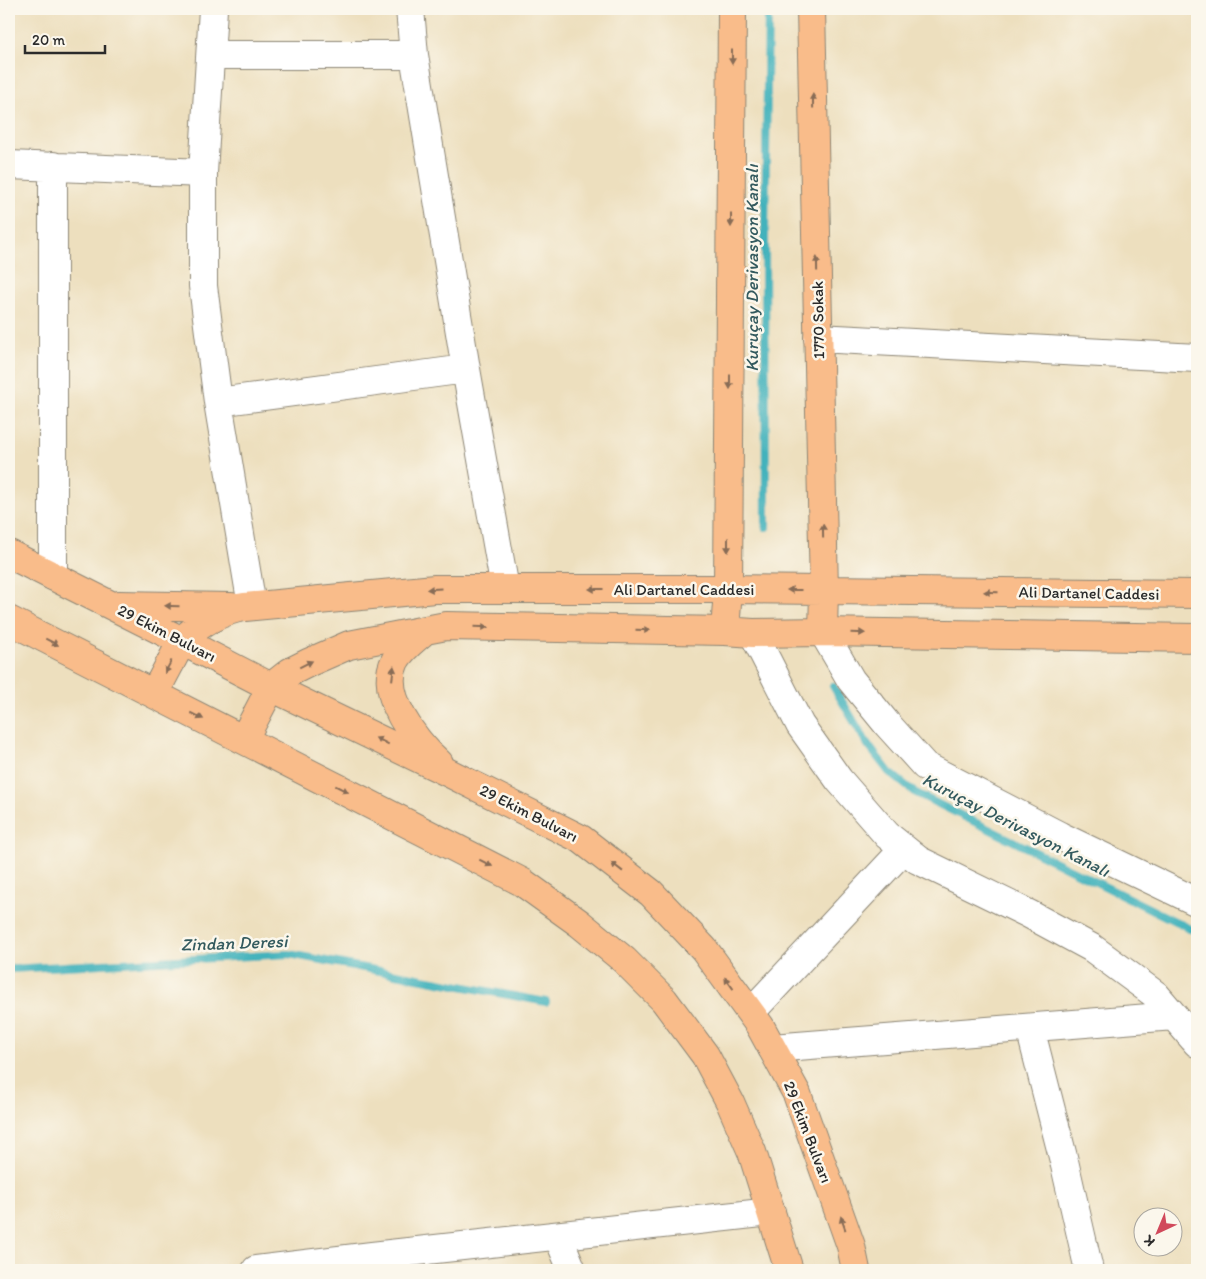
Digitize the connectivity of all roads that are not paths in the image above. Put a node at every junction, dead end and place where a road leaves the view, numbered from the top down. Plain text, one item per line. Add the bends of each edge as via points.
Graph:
1 (213, 9) edge
2 (410, 9) edge
3 (732, 9) edge
4 (811, 9) edge
5 (414, 54) junction
6 (211, 55) junction
7 (9, 165) edge
8 (53, 166) junction
9 (203, 172) junction
10 (818, 338) junction
11 (1197, 358) edge
12 (466, 369) junction
13 (218, 402) junction
14 (9, 554) edge
15 (53, 576) junction
16 (505, 589) junction
17 (728, 590) junction
18 (824, 590) junction
19 (1197, 594) edge
20 (111, 605) junction
21 (245, 607) junction
22 (9, 620) edge
23 (424, 631) junction
24 (725, 631) junction
25 (823, 632) junction
26 (753, 633) junction
27 (1197, 638) edge
28 (182, 640) junction
29 (271, 687) junction
30 (154, 694) junction
31 (244, 739) junction
32 (449, 773) junction
33 (904, 849) junction
34 (1197, 902) edge
35 (751, 1012) junction
36 (1174, 1016) junction
37 (1030, 1028) junction
38 (1197, 1043) edge
39 (772, 1048) junction
40 (771, 1212) junction
41 (558, 1236) junction
42 (373, 1263) edge
43 (256, 1270) edge
44 (572, 1270) edge
45 (790, 1270) edge
46 (856, 1270) edge
47 (1089, 1270) edge

1 - 6 street
2 - 5 street
3 -> 17 main road
10 -> 4 main road, 1770 Sokak
5 - 6 street
5 - 12 street
6 - 9 street
7 - 8 street
8 - 9 street
8 - 15 street
9 - 13 street via 203,286
10 - 11 street
18 -> 10 main road, 1770 Sokak
12 - 13 street
12 - 16 street
13 - 21 street via 241,545
14 - 15 main road, 29 Ekim Bulvarı
15 - 20 main road, 29 Ekim Bulvarı
17 -> 16 main road, Ali Dartanel Caddesi
16 -> 21 main road, Ali Dartanel Caddesi via 435,589
18 -> 17 main road, Ali Dartanel Caddesi
17 - 24 main road
19 -> 18 main road, Ali Dartanel Caddesi
18 - 25 main road, 1770 Sokak
21 -> 20 main road
20 - 28 main road, 29 Ekim Bulvarı
21 - 28 main road, Ali Dartanel Caddesi via 221,614
22 -> 30 main road
23 -> 24 main road via 446,626
29 -> 23 main road via 290,672 349,645
32 -> 23 main road via 408,728 393,691 394,663
24 - 26 main road
25 - 26 main road
25 -> 27 main road
25 - 34 street via 851,680 925,766
26 - 33 street via 800,725 839,780 887,836
28 - 29 main road, 29 Ekim Bulvarı
28 -> 30 main road
29 - 31 main road
32 -> 29 main road, 29 Ekim Bulvarı
30 -> 31 main road
31 -> 40 main road via 522,882 580,923 624,960 664,1000 705,1055 752,1152
35 -> 32 main road, 29 Ekim Bulvarı via 704,949 651,894 581,838
33 - 35 street
33 - 36 street via 918,860 1092,948 1156,995
35 - 39 main road, 29 Ekim Bulvarı
36 - 37 street
36 - 38 street
37 - 39 street
37 - 47 street
46 -> 39 main road, 29 Ekim Bulvarı via 797,1094
40 - 41 street
40 - 45 main road
41 - 42 street
41 - 44 street
42 - 43 street

